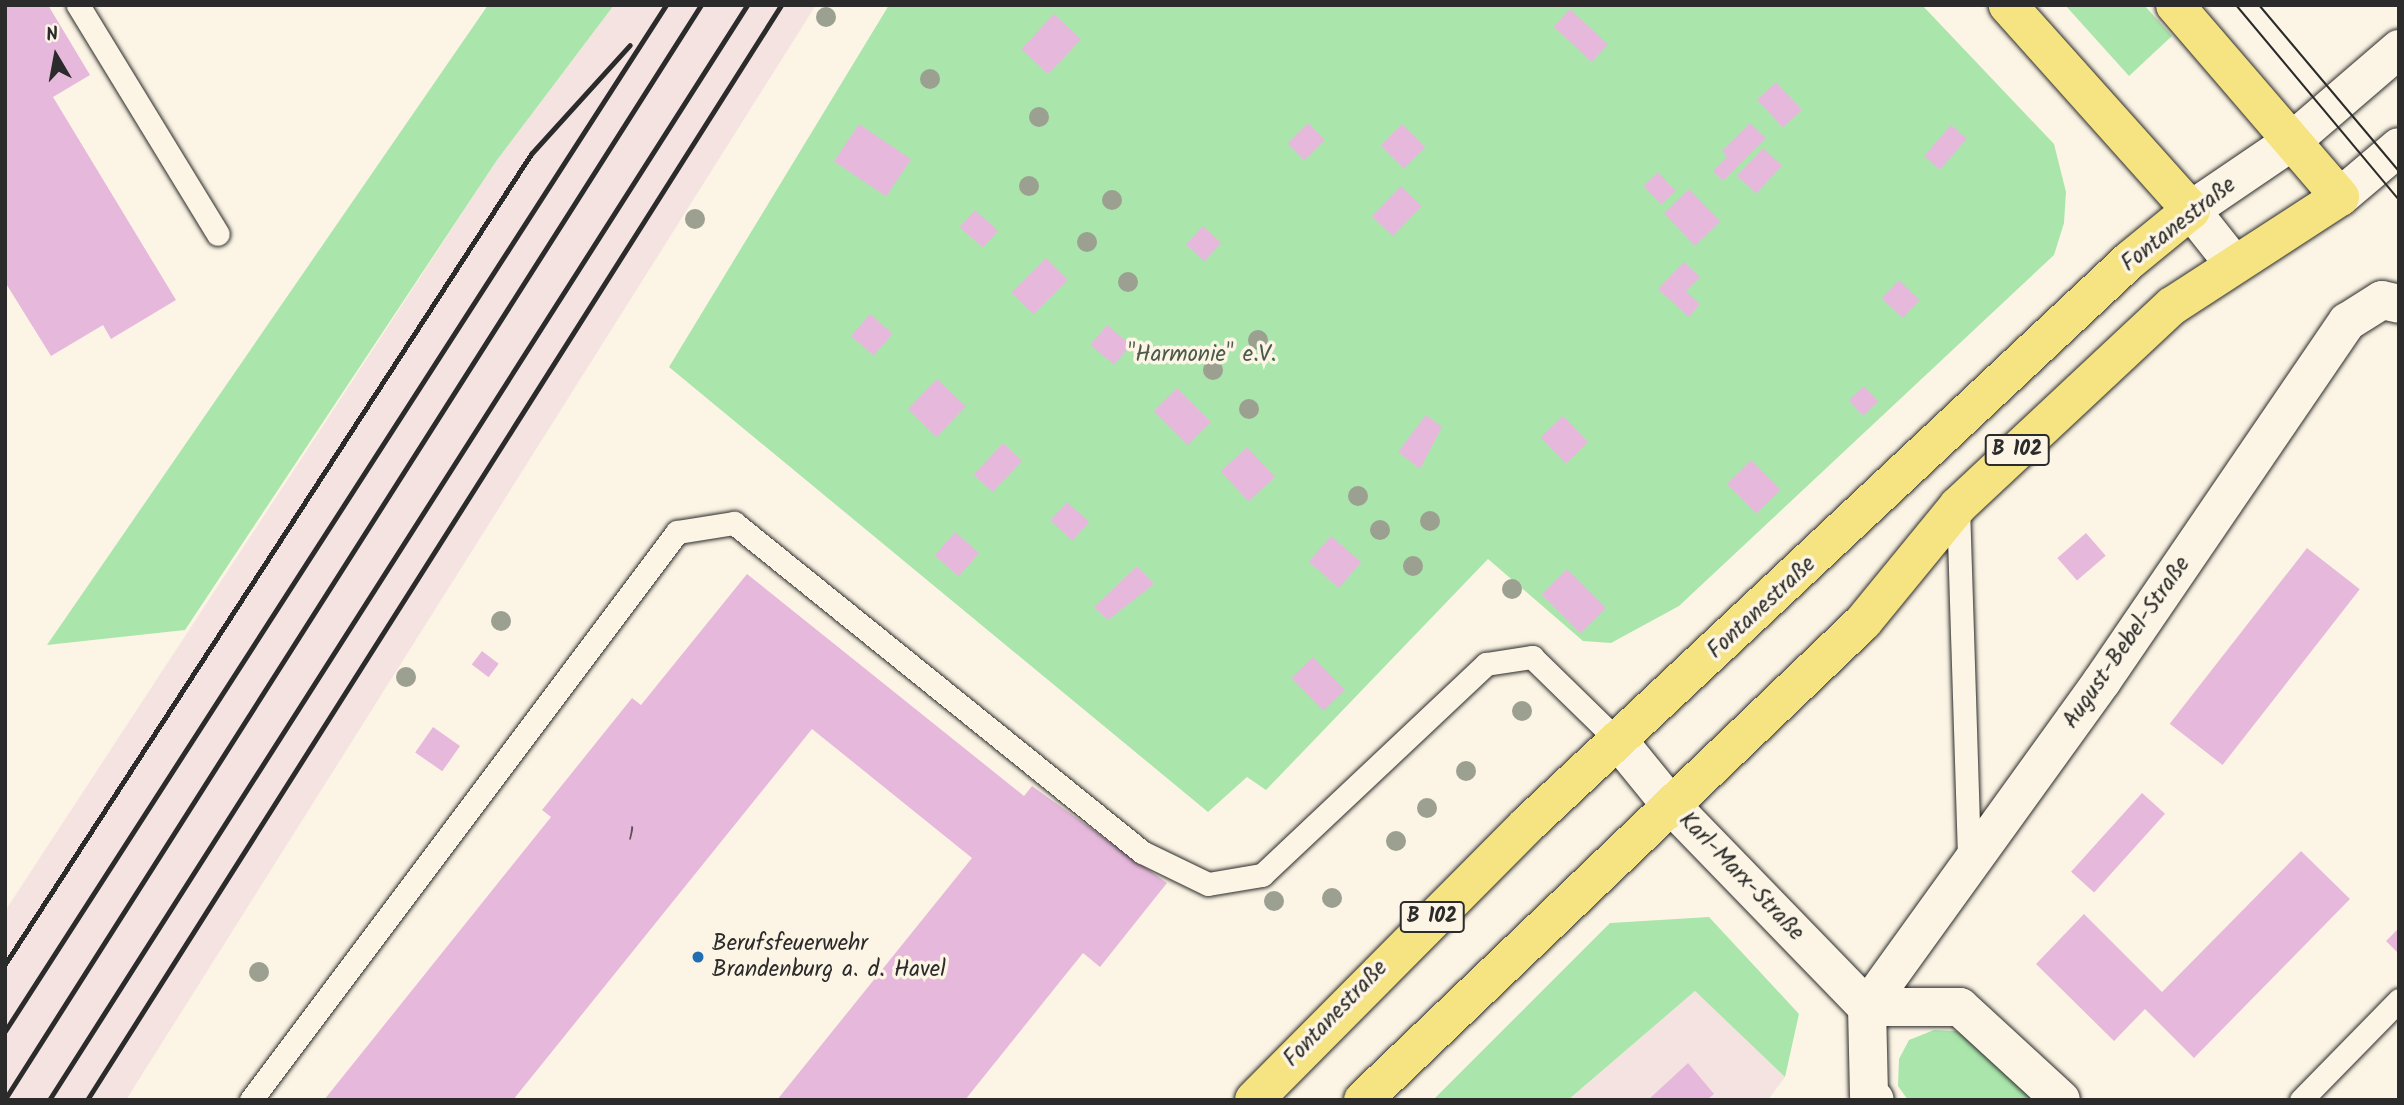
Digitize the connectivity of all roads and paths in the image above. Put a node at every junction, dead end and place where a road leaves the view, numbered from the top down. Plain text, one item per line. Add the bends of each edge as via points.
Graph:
1 (78, 5) edge
2 (2008, 5) edge
3 (2175, 5) edge
4 (2399, 49) edge
5 (2291, 142) junction
6 (2399, 147) edge
7 (2340, 197) junction
8 (2191, 210) junction
9 (218, 234) dead end
10 (2233, 263) junction
11 (2399, 304) edge
12 (1958, 506) junction
13 (1620, 743) junction
14 (1670, 803) junction
15 (1969, 863) junction
16 (2399, 1000) edge
17 (1867, 1007) junction
18 (251, 1100) edge
19 (1254, 1100) edge
20 (1363, 1100) edge
21 (1875, 1100) edge
22 (2061, 1100) edge
23 (2301, 1100) edge

1 - 9 lane
2 - 8 main road
3 - 5 main road
4 - 5 street, Fontanestraße
5 - 7 main road
5 - 8 street, Fontanestraße
6 - 7 street
7 - 10 main road, B 102
8 - 10 street
8 - 13 main road, Fontanestraße / B 102 via 2130,260
10 - 12 main road, B 102 via 2172,306
11 - 15 street, August-Bebel-Straße via 2382,300 2347,322 2102,681
12 - 14 main road, B 102 via 1863,622
12 - 15 lane
13 - 14 street, Karl-Marx-Straße
13 - 18 lane via 1532,657 1486,664 1262,875 1208,884 1142,852 734,523 677,532
13 - 19 main road, Fontanestraße / B 102 via 1433,916
14 - 17 street, Karl-Marx-Straße
14 - 20 main road, B 102
15 - 17 street, August-Bebel-Straße
16 - 23 lane
17 - 21 street via 1869,1094
17 - 22 street via 1960,1007

